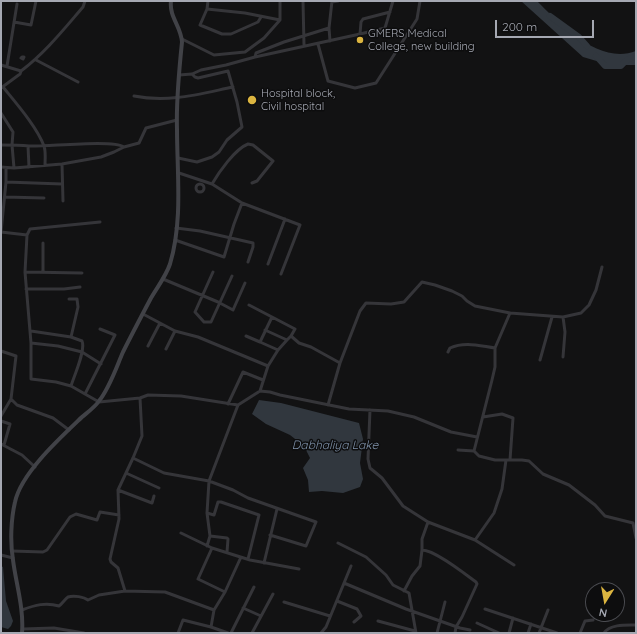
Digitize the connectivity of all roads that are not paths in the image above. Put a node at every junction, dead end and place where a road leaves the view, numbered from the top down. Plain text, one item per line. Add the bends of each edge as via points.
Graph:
1 (36, 1) edge
2 (86, 1) edge
3 (171, 1) edge
4 (208, 1) edge
5 (280, 1) edge
6 (303, 1) edge
7 (332, 1) edge
8 (338, 1) edge
9 (393, 1) edge
10 (420, 1) edge
11 (17, 4) dead end
12 (207, 9) junction
13 (390, 12) junction
14 (261, 17) junction
15 (280, 20) junction
16 (14, 22) junction
17 (329, 28) junction
18 (360, 34) junction
19 (303, 36) junction
20 (182, 39) junction
21 (330, 41) junction
22 (318, 44) junction
23 (304, 45) junction
24 (255, 57) junction
25 (36, 60) junction
26 (1, 65) edge
27 (7, 66) junction
28 (21, 71) junction
29 (192, 74) junction
30 (179, 75) junction
31 (78, 82) dead end
32 (2, 87) edge
33 (233, 87) junction
34 (134, 96) dead end
35 (177, 99) junction
36 (1, 113) edge
37 (177, 120) junction
38 (1, 145) edge
39 (12, 145) junction
40 (44, 145) junction
41 (28, 146) junction
42 (124, 147) junction
43 (178, 158) junction
44 (62, 164) junction
45 (45, 165) junction
46 (1, 167) edge
47 (29, 167) junction
48 (6, 168) junction
49 (14, 168) junction
50 (179, 173) junction
51 (6, 182) junction
52 (252, 183) dead end
53 (62, 184) junction
54 (212, 184) junction
55 (5, 197) junction
56 (44, 198) dead end
57 (63, 201) dead end
58 (242, 203) junction
59 (285, 219) junction
60 (100, 222) dead end
61 (176, 228) junction
62 (1, 232) edge
63 (27, 235) junction
64 (230, 238) junction
65 (175, 240) junction
66 (43, 243) dead end
67 (248, 262) dead end
68 (268, 264) dead end
69 (602, 267) dead end
70 (25, 272) junction
71 (43, 272) junction
72 (213, 272) dead end
73 (82, 273) dead end
74 (281, 274) dead end
75 (232, 276) dead end
76 (163, 279) junction
77 (245, 282) dead end
78 (80, 287) dead end
79 (26, 289) junction
80 (203, 296) junction
81 (69, 299) dead end
82 (220, 303) junction
83 (249, 305) dead end
84 (510, 313) junction
85 (143, 314) junction
86 (552, 317) junction
87 (563, 317) junction
88 (272, 318) junction
89 (160, 324) junction
90 (100, 329) dead end
91 (265, 330) junction
92 (31, 331) junction
93 (176, 331) junction
94 (71, 336) junction
95 (246, 336) dead end
96 (291, 336) junction
97 (287, 340) junction
98 (260, 342) junction
99 (31, 343) junction
100 (148, 346) dead end
101 (495, 348) junction
102 (166, 349) dead end
103 (278, 350) junction
104 (1, 351) edge
105 (82, 352) junction
106 (448, 352) dead end
107 (563, 357) dead end
108 (540, 360) dead end
109 (340, 363) junction
110 (100, 364) junction
111 (268, 366) junction
112 (263, 380) junction
113 (71, 386) junction
114 (260, 391) junction
115 (85, 394) junction
116 (140, 398) junction
117 (11, 399) junction
118 (99, 402) junction
119 (228, 404) junction
120 (328, 404) junction
121 (238, 405) junction
122 (370, 410) junction
123 (1, 416) edge
124 (482, 417) junction
125 (1, 421) edge
126 (69, 430) junction
127 (477, 437) junction
128 (2, 445) edge
129 (458, 450) dead end
130 (474, 452) junction
131 (133, 458) junction
132 (508, 460) junction
133 (35, 467) junction
134 (126, 473) junction
135 (209, 481) junction
136 (158, 488) dead end
137 (118, 490) junction
138 (154, 496) dead end
139 (277, 508) junction
140 (207, 513) junction
141 (119, 515) junction
142 (428, 522) junction
143 (181, 533) dead end
144 (270, 535) junction
145 (210, 536) junction
146 (636, 538) edge
147 (475, 540) junction
148 (338, 543) dead end
149 (207, 546) junction
150 (212, 548) junction
151 (422, 550) junction
152 (12, 551) junction
153 (227, 552) junction
154 (1, 555) edge
155 (241, 557) junction
156 (12, 558) junction
157 (248, 559) junction
158 (264, 562) junction
159 (514, 565) dead end
160 (351, 566) dead end
161 (299, 569) dead end
162 (344, 584) junction
163 (254, 586) dead end
164 (125, 591) junction
165 (404, 591) junction
166 (225, 592) junction
167 (273, 594) dead end
168 (337, 601) junction
169 (284, 602) dead end
170 (445, 602) dead end
171 (244, 608) junction
172 (484, 608) dead end
173 (22, 610) junction
174 (214, 610) junction
175 (548, 610) dead end
176 (412, 611) junction
177 (261, 616) junction
178 (330, 616) junction
179 (513, 618) junction
180 (378, 621) dead end
181 (585, 621) edge
182 (354, 622) dead end
183 (440, 622) junction
184 (477, 624) dead end
185 (531, 624) junction
186 (636, 625) edge
187 (211, 627) junction
188 (456, 627) junction
189 (541, 628) junction
190 (470, 630) dead end
191 (22, 631) edge
192 (64, 632) edge
193 (78, 632) edge
194 (416, 632) edge
195 (84, 633) edge
196 (178, 633) edge
197 (228, 633) edge
198 (231, 633) edge
199 (252, 633) edge
200 (321, 633) edge
201 (437, 633) edge
202 (455, 633) edge
203 (499, 633) edge
204 (509, 633) edge
205 (528, 633) edge
206 (538, 633) edge
207 (557, 633) edge
208 (580, 633) edge
209 (604, 633) edge

1 - 16 street via 31,25
2 - 25 street
3 - 20 street via 172,16
4 - 12 street
5 - 15 street
6 - 19 street
7 - 8 street
7 - 17 street
9 - 13 street
10 - 22 street via 417,19 376,83 355,88 328,81
11 - 16 street
12 - 14 street
12 - 14 street via 200,25 222,34 231,34 258,22
13 - 18 street via 385,28
13 - 18 street via 363,19
14 - 15 street
15 - 20 street via 264,38 245,52 214,56
16 - 27 street
17 - 19 street
17 - 21 street
18 - 21 street
19 - 23 street
19 - 24 street via 256,53
20 - 30 street
21 - 22 street
22 - 23 street
23 - 24 street
24 - 29 street
25 - 28 street
25 - 31 street
26 - 27 street
27 - 28 street
28 - 32 street
29 - 30 street
29 - 33 street via 198,78 228,71
30 - 35 street
32 - 40 street via 27,118
33 - 35 street
33 - 43 street via 242,127 212,157 197,162
34 - 35 street via 147,99
35 - 37 street
36 - 39 street via 12,129
37 - 42 street via 146,128 139,143
37 - 43 street
38 - 39 street
39 - 41 street
39 - 49 street
40 - 41 street
40 - 42 street via 106,144
40 - 45 street
41 - 47 street
42 - 44 street via 100,157
43 - 50 street
44 - 45 street
44 - 53 street
45 - 47 street
46 - 48 street
47 - 49 street
48 - 49 street
48 - 51 street
50 - 54 street
50 - 61 street
51 - 53 street
51 - 55 street
52 - 54 street via 257,181 273,161 248,144 242,146 220,170
53 - 57 street
54 - 58 street
55 - 56 street
55 - 62 street
58 - 59 street
58 - 64 street
59 - 68 street
59 - 74 street via 300,225
60 - 63 street via 30,229
61 - 64 street
61 - 65 street
62 - 63 street
63 - 70 street
64 - 65 street via 224,257
64 - 67 street via 253,243
65 - 76 street via 170,264
66 - 71 street
69 - 87 street via 589,305 581,313
70 - 71 street
70 - 79 street
71 - 73 street
72 - 80 street
75 - 82 street
76 - 80 street
76 - 85 street
77 - 82 street via 233,310
78 - 79 street
79 - 92 street
80 - 82 street
80 - 82 street via 195,312 204,322 211,322
81 - 94 street via 77,299 78,307
83 - 88 street
84 - 86 street
84 - 101 street
84 - 109 street via 475,306 452,291 422,282 404,302 366,303 360,310
85 - 89 street
85 - 118 street
86 - 87 street
86 - 108 street
87 - 107 street
88 - 91 street
88 - 96 street via 295,329
89 - 93 street
89 - 100 street
90 - 110 street via 115,335
91 - 97 street
91 - 98 street
92 - 94 street
92 - 99 street
93 - 102 street
93 - 111 street via 198,337
94 - 105 street via 82,341
95 - 98 street
96 - 97 street
96 - 109 street via 299,343
97 - 103 street
98 - 103 street
99 - 105 street
99 - 113 street via 31,379
101 - 106 street via 467,344 457,345
101 - 124 street via 495,367
103 - 111 street
104 - 117 street via 16,356
105 - 110 street
105 - 113 street
109 - 120 street
110 - 115 street
111 - 112 street
112 - 114 street
112 - 119 street via 243,372
113 - 115 street
114 - 120 street
114 - 121 street
115 - 118 street
116 - 118 street
116 - 119 street via 148,395 181,396
116 - 131 street via 142,436
117 - 123 street
117 - 126 street via 17,404 53,418
118 - 126 street
119 - 121 street
120 - 122 street
121 - 135 street
122 - 127 street via 414,417 451,432
122 - 142 street via 370,468 382,478 403,506
124 - 127 street
124 - 132 street via 502,414 513,418
125 - 128 street via 10,424
126 - 133 street
127 - 130 street
128 - 133 street via 22,455
129 - 130 street
130 - 132 street via 483,458
131 - 134 street
131 - 135 street via 164,473
132 - 146 street via 531,463 543,474 569,485 606,516 633,523
132 - 147 street via 494,513
133 - 152 street via 20,486 15,501
134 - 136 street
134 - 137 street
135 - 139 street
135 - 140 street
137 - 138 street via 152,503
137 - 141 street
139 - 144 street
139 - 144 street via 316,522 306,546
140 - 145 street
140 - 157 street via 214,515 218,502 221,502 258,515
141 - 152 street via 100,512 97,520 76,514 70,517 47,550
141 - 164 street via 110,559 118,568
142 - 147 street
142 - 151 street via 422,539
143 - 149 street
144 - 158 street
145 - 149 street
145 - 153 street via 227,538
147 - 159 street
148 - 165 street via 366,557 393,585
149 - 150 street
150 - 153 street
150 - 166 street via 198,579
151 - 165 street via 420,566
151 - 188 street via 444,559 477,584
152 - 156 street
153 - 155 street
154 - 156 street
155 - 157 street
155 - 166 street
156 - 173 street
157 - 158 street
158 - 161 street
160 - 162 street
162 - 168 street
162 - 176 street
163 - 171 street
164 - 173 street via 88,600 68,597 59,606 45,604
164 - 174 street via 165,592
165 - 176 street via 409,593
166 - 174 street
167 - 177 street
168 - 178 street
168 - 182 street via 357,609 361,616
169 - 178 street
170 - 183 street
171 - 177 street
171 - 198 street
172 - 179 street
173 - 191 street
174 - 187 street
175 - 189 street
176 - 183 street
176 - 194 street
177 - 199 street
178 - 200 street
179 - 185 street
179 - 204 street
180 - 194 street
181 - 208 street
183 - 188 street
183 - 201 street
184 - 203 street
185 - 189 street
185 - 205 street
186 - 209 street via 618,626
187 - 196 street via 183,620
187 - 197 street
188 - 190 street
188 - 202 street
189 - 206 street
189 - 207 street
191 - 192 street via 54,628
192 - 193 street
193 - 195 street

